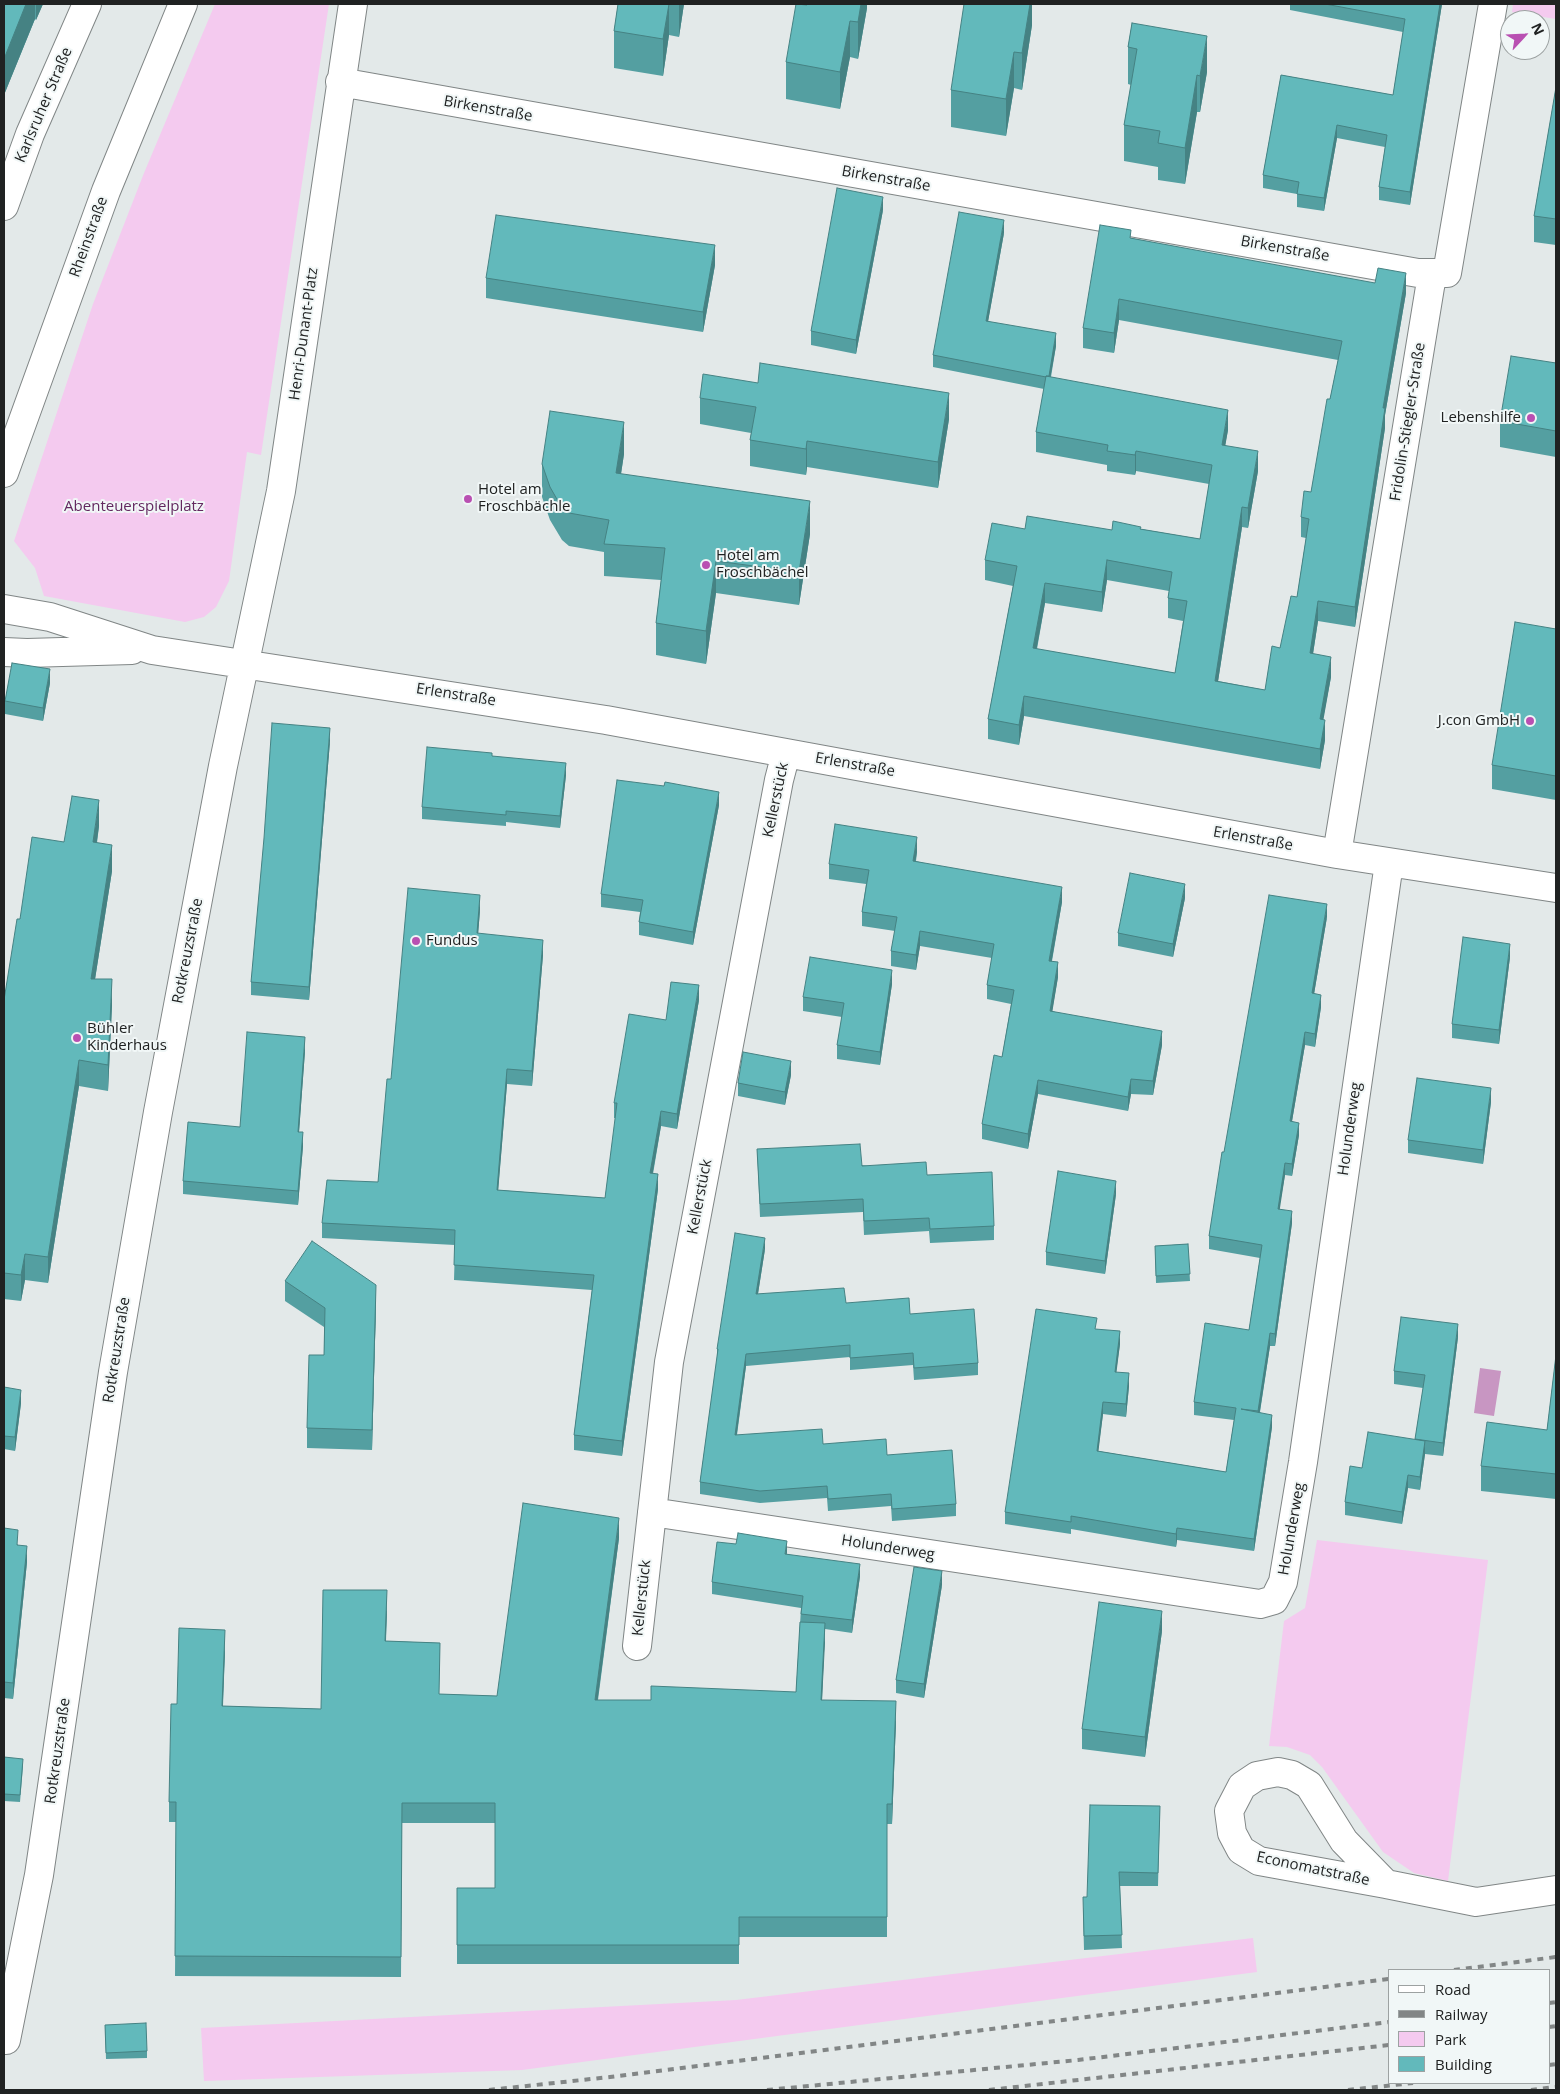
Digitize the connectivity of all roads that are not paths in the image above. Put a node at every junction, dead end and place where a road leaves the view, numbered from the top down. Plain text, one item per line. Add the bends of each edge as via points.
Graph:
1 (87, 4) edge
2 (183, 4) edge
3 (353, 4) edge
4 (1493, 4) edge
5 (340, 82) junction
6 (4, 206) edge
7 (1433, 273) junction
8 (4, 473) edge
9 (4, 609) edge
10 (152, 650) junction
11 (4, 652) edge
12 (246, 663) junction
13 (786, 753) junction
14 (1337, 854) junction
15 (1389, 863) junction
16 (1556, 888) edge
17 (652, 1512) junction
18 (637, 1646) dead end
19 (1386, 1884) junction
20 (1556, 1890) edge
21 (6, 2040) dead end

1 - 6 street, Karlsruher Straße via 30,134
2 - 8 street, Rheinstraße via 106,191
3 - 5 street, Henri-Dunant-Platz
4 - 7 street via 1447,273
5 - 7 street, Birkenstraße via 1418,273
5 - 12 street, Henri-Dunant-Platz via 280,491
7 - 14 street, Fridolin-Stiegler-Straße
9 - 10 street, Erlenstraße via 50,617
10 - 11 street, Erlenstraße
10 - 12 street, Erlenstraße
12 - 13 street, Erlenstraße via 606,720
12 - 21 street, Rotkreuzstraße via 223,766 154,1131 113,1372 39,1875
13 - 14 street, Erlenstraße
13 - 17 street, Kellerstück via 669,1362
14 - 15 street, Erlenstraße
15 - 16 street, Erlenstraße
15 - 17 street, Holunderweg via 1303,1462 1283,1582 1274,1600 1260,1604
17 - 18 street, Kellerstück
19 - 19 street, Economatstraße via 1344,1841 1309,1785 1292,1774 1278,1772 1257,1776 1242,1786 1229,1811 1232,1833 1241,1850 1259,1860
19 - 20 street, Economatstraße via 1476,1902

